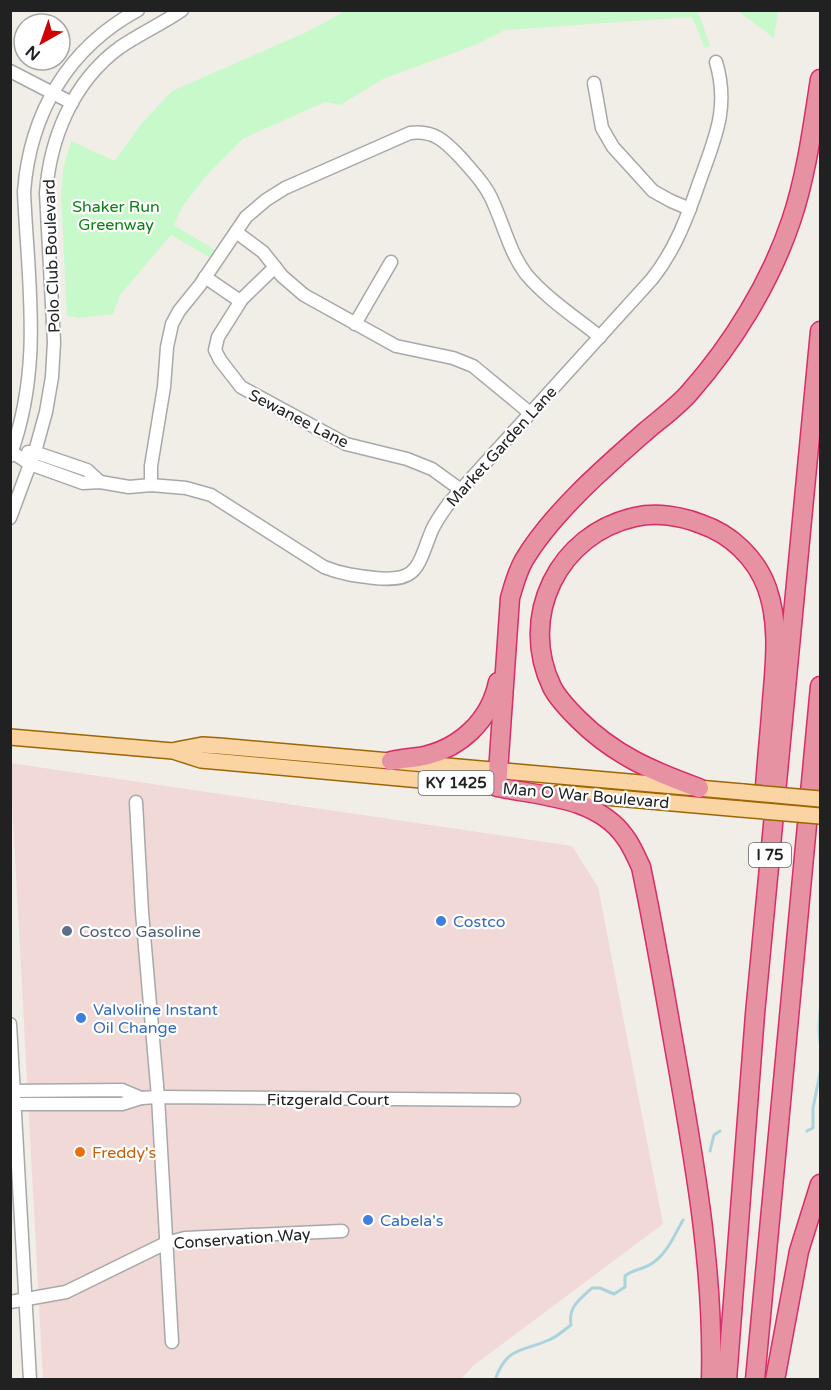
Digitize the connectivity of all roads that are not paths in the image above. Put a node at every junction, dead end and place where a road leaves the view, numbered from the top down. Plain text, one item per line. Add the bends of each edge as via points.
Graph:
1 (138, 10) edge
2 (182, 10) edge
3 (716, 62) dead end
4 (10, 71) edge
5 (820, 79) edge
6 (594, 83) dead end
7 (53, 93) junction
8 (72, 103) junction
9 (690, 209) junction
10 (236, 232) junction
11 (391, 262) dead end
12 (275, 267) junction
13 (205, 277) junction
14 (240, 301) junction
15 (355, 324) junction
16 (820, 331) edge
17 (600, 337) junction
18 (530, 413) junction
19 (11, 454) edge
20 (32, 458) junction
21 (151, 485) junction
22 (460, 490) junction
23 (10, 518) edge
24 (507, 639) junction
25 (820, 686) edge
26 (10, 737) edge
27 (173, 751) junction
28 (391, 760) junction
29 (497, 779) junction
30 (699, 788) junction
31 (820, 799) edge
32 (136, 802) dead end
33 (820, 816) edge
34 (755, 1014) junction
35 (10, 1024) edge
36 (12, 1091) edge
37 (158, 1097) junction
38 (141, 1098) junction
39 (514, 1100) dead end
40 (12, 1105) edge
41 (820, 1184) edge
42 (342, 1231) dead end
43 (166, 1243) junction
44 (27, 1300) junction
45 (10, 1302) edge
46 (172, 1342) dead end
47 (30, 1380) edge
48 (711, 1380) edge
49 (727, 1380) edge
50 (755, 1380) edge
51 (775, 1380) edge

1 - 7 street, Polo Club Boulevard via 94,40
2 - 8 street, Polo Club Boulevard via 109,56
3 - 9 street, Market Garden Lane via 722,90 720,120
4 - 7 street
5 - 24 highway via 801,187 780,251 761,289 724,349 689,393 569,503 543,532 517,575 510,598
6 - 9 street via 602,128 613,147 653,191
7 - 8 street
7 - 19 street, Polo Club Boulevard via 34,135 26,172 32,342 25,407
8 - 20 street, Polo Club Boulevard via 54,142 47,174 54,342 46,412
9 - 17 street, Market Garden Lane via 660,270
10 - 12 street
10 - 13 street
10 - 17 street via 256,207 285,188 410,133 432,134 448,144 482,183 525,272
11 - 15 street
12 - 14 street, Sewanee Lane
12 - 15 street via 297,290
13 - 14 street
13 - 21 street via 179,311 169,337
14 - 22 street, Sewanee Lane via 218,337 215,350 241,387 346,444 418,462
15 - 18 street via 396,346 473,366
16 - 34 highway, I 75
17 - 18 street, Market Garden Lane
18 - 22 street, Market Garden Lane
19 - 20 street, Market Garden Lane
20 - 21 street, Market Garden Lane via 83,483
20 - 23 street, Polo Club Boulevard
21 - 22 street, Market Garden Lane via 211,495 330,570 392,579 407,575 416,567 437,520
24 - 28 highway via 492,703 469,733 438,752
24 - 29 highway
25 - 50 highway, I 75
26 - 27 main road, Man O War Boulevard / KY 1425
27 - 28 main road, Man O War Boulevard / KY 1425 via 202,745
27 - 29 main road, Man O War Boulevard / KY 1425 via 201,760
28 - 29 main road, Man O War Boulevard / KY 1425
29 - 30 main road, Man O War Boulevard / KY 1425
29 - 33 main road, Man O War Boulevard / KY 1425, bridge
29 - 48 highway via 598,812 624,836 641,867 703,1226 710,1290
30 - 31 main road, Man O War Boulevard / KY 1425, bridge
30 - 34 highway via 650,770 591,732 553,689 543,664 541,618 557,570 569,555 601,530 636,516 683,517 716,529 740,546 756,567 771,604 776,635 757,883
32 - 37 street
34 - 49 highway, I 75
35 - 36 street
36 - 38 street, Fitzgerald Court via 122,1090
36 - 40 street
37 - 38 street, Fitzgerald Court
37 - 39 street, Fitzgerald Court
37 - 43 street
38 - 40 street, Fitzgerald Court via 122,1104
40 - 44 street
41 - 51 highway via 799,1251
42 - 43 street, Conservation Way via 185,1238
43 - 44 street, Conservation Way via 66,1293
43 - 46 street
44 - 45 street, Conservation Way
44 - 47 street

